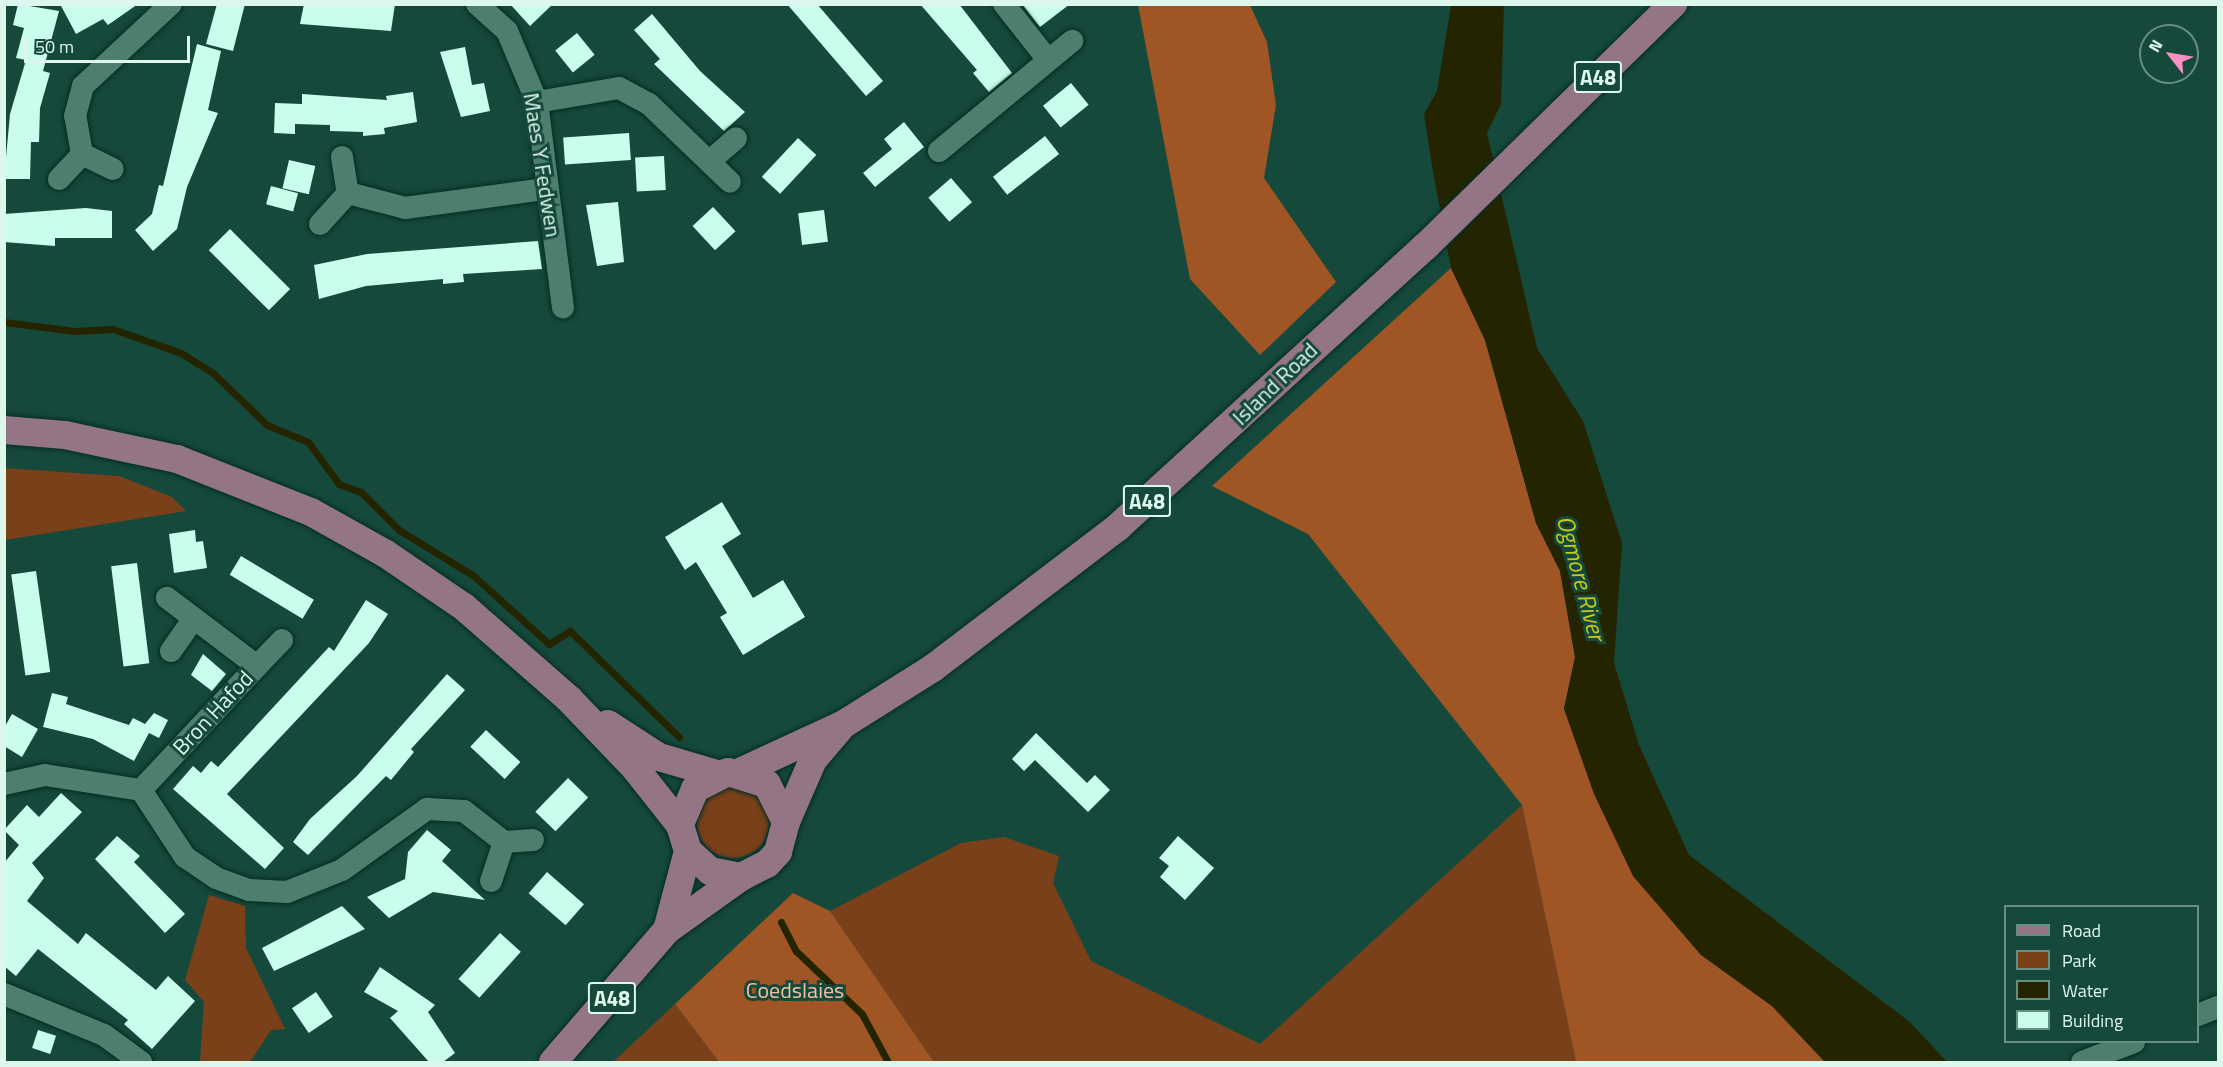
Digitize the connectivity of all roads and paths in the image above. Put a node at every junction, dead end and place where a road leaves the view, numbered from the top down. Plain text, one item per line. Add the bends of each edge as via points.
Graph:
1 (171, 4) edge
2 (477, 4) edge
3 (1004, 4) edge
4 (1673, 4) edge
5 (1072, 41) dead end
6 (1048, 60) junction
7 (537, 102) junction
8 (736, 138) dead end
9 (939, 151) dead end
10 (82, 154) junction
11 (342, 157) dead end
12 (711, 160) junction
13 (113, 169) dead end
14 (59, 179) dead end
15 (730, 182) dead end
16 (546, 189) junction
17 (348, 193) junction
18 (320, 224) dead end
19 (563, 307) dead end
20 (4, 430) edge
21 (167, 598) dead end
22 (193, 620) junction
23 (282, 640) dead end
24 (171, 651) dead end
25 (257, 666) junction
26 (568, 699) junction
27 (844, 724) junction
28 (728, 773) junction
29 (4, 784) edge
30 (141, 790) junction
31 (786, 822) junction
32 (684, 838) junction
33 (533, 840) dead end
34 (504, 842) junction
35 (741, 877) junction
36 (491, 882) dead end
37 (667, 930) junction
38 (4, 994) edge
39 (2218, 1007) edge
40 (2199, 1015) edge
41 (2129, 1043) edge
42 (141, 1062) edge
43 (553, 1062) edge
44 (2082, 1062) edge

1 - 10 street via 83,86 75,116
2 - 7 street, Maes Y Fedwen via 507,31
3 - 6 street
4 - 27 main road, Island Road / A48 via 1426,246 1118,527 933,668
5 - 6 street
6 - 9 street
7 - 12 street via 619,88 649,104
7 - 16 street, Maes Y Fedwen
8 - 12 street
10 - 13 street
10 - 14 street
11 - 17 street
12 - 15 street
16 - 17 street via 405,208
16 - 19 street, Maes Y Fedwen
17 - 18 street
20 - 26 main road via 65,435 177,459 311,512 464,607
21 - 22 street, Bron Hafod
22 - 24 street
22 - 25 street, Bron Hafod
23 - 25 street
25 - 30 street, Bron Hafod
26 - 28 main road via 659,757
26 - 32 main road
27 - 28 main road, Island Road / A48
27 - 31 main road, Island Road / A48 via 813,760
28 - 31 main road via 772,789
28 - 32 main road via 691,794
29 - 30 street via 45,775
30 - 34 street via 185,857 216,878 249,890 287,892 318,882 427,809 464,811
31 - 35 main road via 778,852
32 - 35 main road via 710,872
32 - 37 main road, A48
33 - 34 street
34 - 36 street
35 - 37 main road, A48
37 - 43 main road, A48
38 - 42 street via 104,1035
39 - 40 street
41 - 44 street

